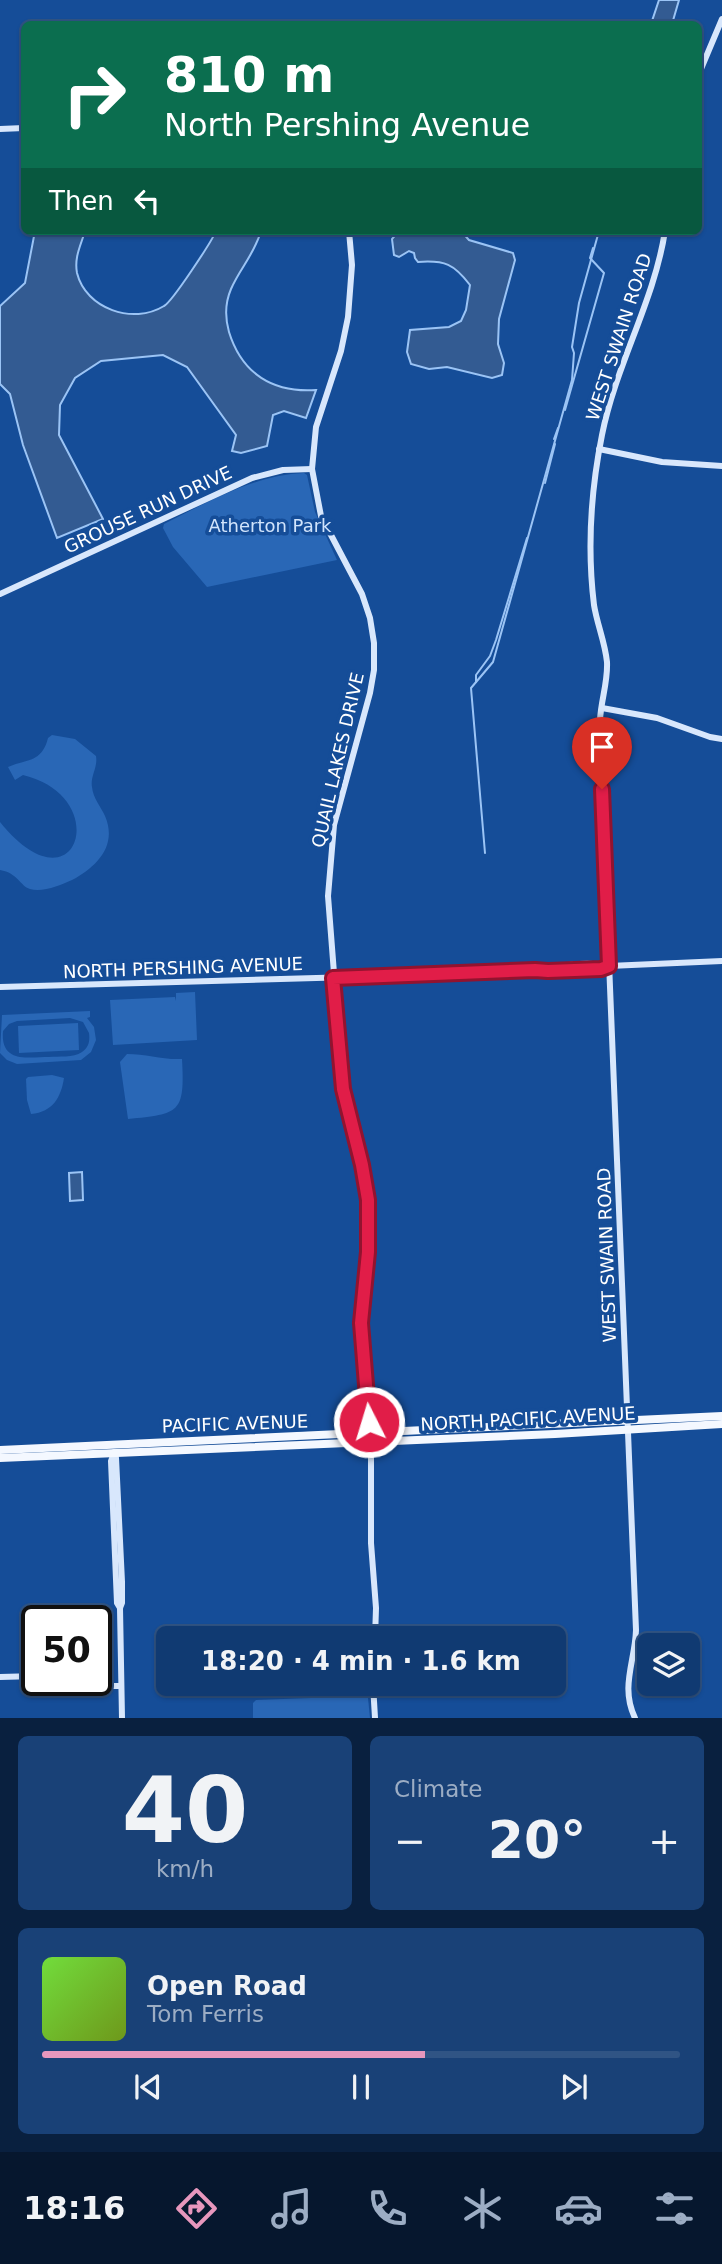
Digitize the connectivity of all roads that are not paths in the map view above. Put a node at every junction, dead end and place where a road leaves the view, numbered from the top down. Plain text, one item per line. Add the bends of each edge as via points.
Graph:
1 (722, 19) edge
2 (702, 66) edge
3 (21, 128) edge
4 (0, 129) edge
5 (349, 235) edge
6 (664, 235) edge
7 (599, 449) junction
8 (722, 466) edge
9 (312, 469) junction
10 (0, 594) edge
11 (602, 708) junction
12 (722, 739) edge
13 (722, 961) edge
14 (609, 966) junction
15 (333, 978) junction
16 (0, 987) edge
17 (722, 1416) edge
18 (722, 1424) edge
19 (628, 1425) junction
20 (487, 1429) junction
21 (554, 1430) junction
22 (371, 1438) junction
23 (456, 1439) junction
24 (113, 1449) junction
25 (1, 1453) edge
26 (375, 1626) edge
27 (21, 1676) edge
28 (0, 1677) edge
29 (112, 1686) edge
30 (121, 1686) junction
31 (374, 1696) edge
32 (122, 1718) edge
33 (375, 1718) edge
34 (635, 1718) edge

1 - 2 street
3 - 4 street
5 - 9 street, QUAIL LAKES DRIVE via 348,317 316,427
6 - 7 street, WEST SWAIN ROAD via 653,284 618,373
7 - 8 street via 662,462
7 - 11 street, WEST SWAIN ROAD via 591,548 594,604 607,664
9 - 10 street, GROUSE RUN DRIVE via 252,478
9 - 15 street, QUAIL LAKES DRIVE via 321,516 362,594 374,643 370,694 338,806 330,856
11 - 12 street via 657,718
11 - 14 street, WEST SWAIN ROAD
13 - 14 street, NORTH PERSHING AVENUE
14 - 15 street, NORTH PERSHING AVENUE
14 - 19 street, WEST SWAIN ROAD
15 - 16 street, NORTH PERSHING AVENUE
15 - 22 street, QUAIL LAKES DRIVE via 343,1089 368,1200 361,1323
17 - 19 main road
18 - 19 main road, NORTH PACIFIC AVENUE
19 - 21 main road, NORTH PACIFIC AVENUE
19 - 21 main road via 580,1424
19 - 34 street, WEST SWAIN ROAD via 636,1630 627,1686
20 - 21 main road
20 - 22 main road
20 - 23 main road
21 - 23 main road, NORTH PACIFIC AVENUE
22 - 23 main road, NORTH PACIFIC AVENUE
22 - 24 main road, NORTH PACIFIC AVENUE
22 - 26 street, QUAIL LAKES DRIVE
24 - 25 main road, NORTH PACIFIC AVENUE
24 - 30 street via 122,1582
27 - 28 street
29 - 30 street
30 - 32 street
31 - 33 street

